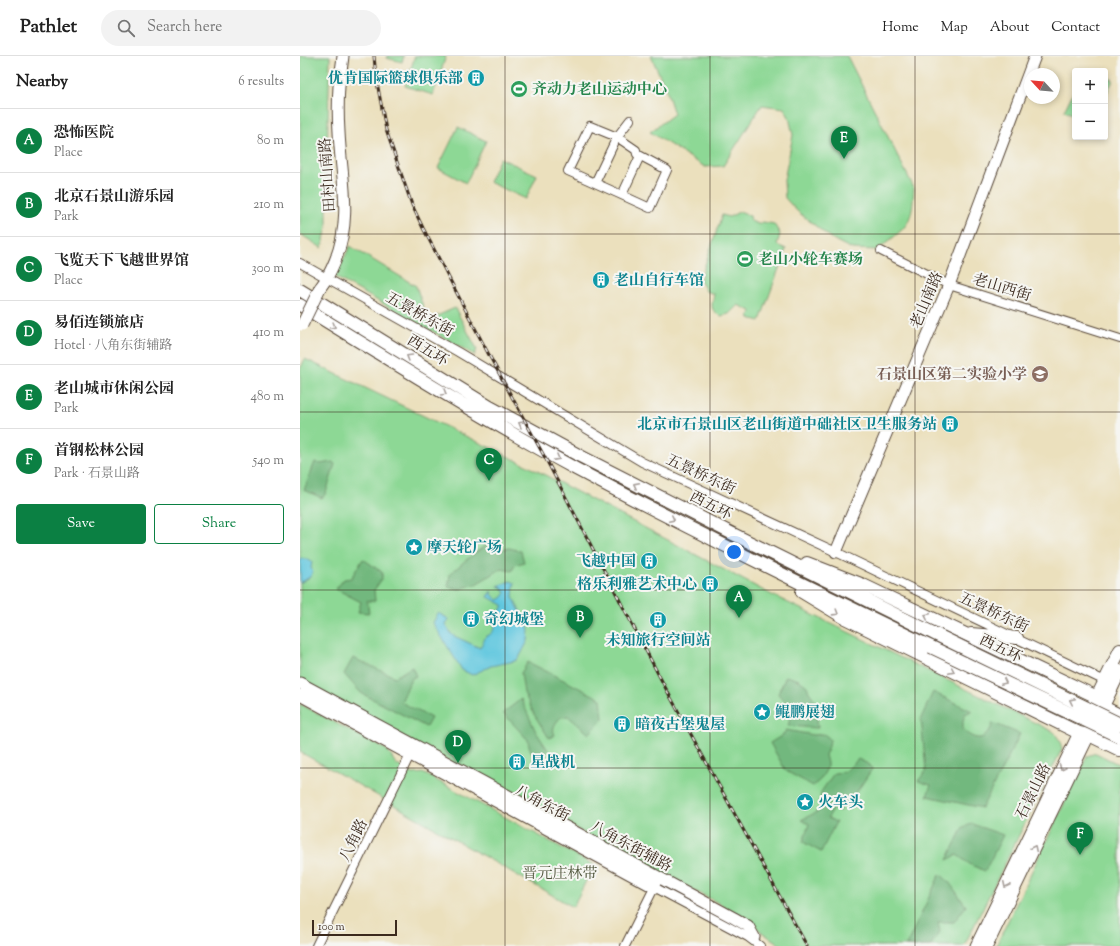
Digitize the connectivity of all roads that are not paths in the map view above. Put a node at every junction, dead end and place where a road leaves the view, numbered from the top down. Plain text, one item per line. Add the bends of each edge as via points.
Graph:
1 (337, 56) edge
2 (343, 56) edge
3 (1035, 56) edge
4 (630, 120) dead end
5 (617, 138) junction
6 (640, 156) junction
7 (595, 183) junction
8 (622, 195) junction
9 (880, 251) dead end
10 (300, 263) edge
11 (321, 282) junction
12 (950, 285) junction
13 (300, 290) edge
14 (300, 306) edge
15 (301, 323) edge
16 (1120, 339) edge
17 (733, 534) junction
18 (836, 552) junction
19 (743, 555) junction
20 (962, 633) junction
21 (1017, 638) junction
22 (1120, 650) edge
23 (1120, 671) edge
24 (1105, 680) junction
25 (300, 684) edge
26 (300, 689) edge
27 (300, 695) edge
28 (1100, 701) junction
29 (1120, 713) edge
30 (1120, 724) edge
31 (1085, 736) junction
32 (1120, 737) edge
33 (413, 750) junction
34 (1120, 750) edge
35 (1120, 756) edge
36 (657, 882) junction
37 (754, 936) joint
38 (316, 946) edge
39 (625, 946) edge
40 (760, 946) edge
41 (768, 946) edge
42 (976, 946) edge
43 (987, 946) edge

1 - 11 main road, 田村山南路 via 332,119 339,208 338,230
2 - 11 main road, 田村山南路 via 338,111 345,191 344,232 340,249
3 - 12 main road, 老山南路
4 - 5 street
5 - 6 street via 636,150
5 - 7 street
5 - 7 street via 590,126 568,171
6 - 8 street
6 - 8 street via 667,170 650,208
7 - 8 street
9 - 12 street, 老山西街
10 - 11 street, 五景桥东街
11 - 15 main road
11 - 18 street, 五景桥东街 via 458,352 642,462
12 - 16 street, 老山西街
12 - 18 main road, 老山南路
17 -> 13 highway, 西五环 via 490,407
14 -> 19 highway, 西五环 via 485,418 576,469
20 -> 17 highway via 861,584
30 -> 17 highway, 西五环, bridge
18 - 21 street, 五景桥东街
19 -> 31 highway via 844,618
19 -> 32 highway, 西五环, bridge
20 - 21 highway
20 - 28 highway
21 - 24 street, 五景桥东街
22 - 24 highway, 石景山路
23 - 28 highway, 石景山路
24 - 28 highway, 石景山路
25 - 33 main road
26 - 33 main road, 八角东街
27 - 33 main road, 八角东街
28 - 29 street
28 - 31 highway, 石景山路
31 - 34 highway
31 - 35 highway
31 -> 42 main road, 石景山路
43 -> 31 main road, 石景山路
33 - 36 main road, 八角东街
33 - 38 street, 八角路
36 - 37 main road, 八角东街
36 - 39 street
36 - 40 street, 八角东街
37 - 41 street, 八角东街

